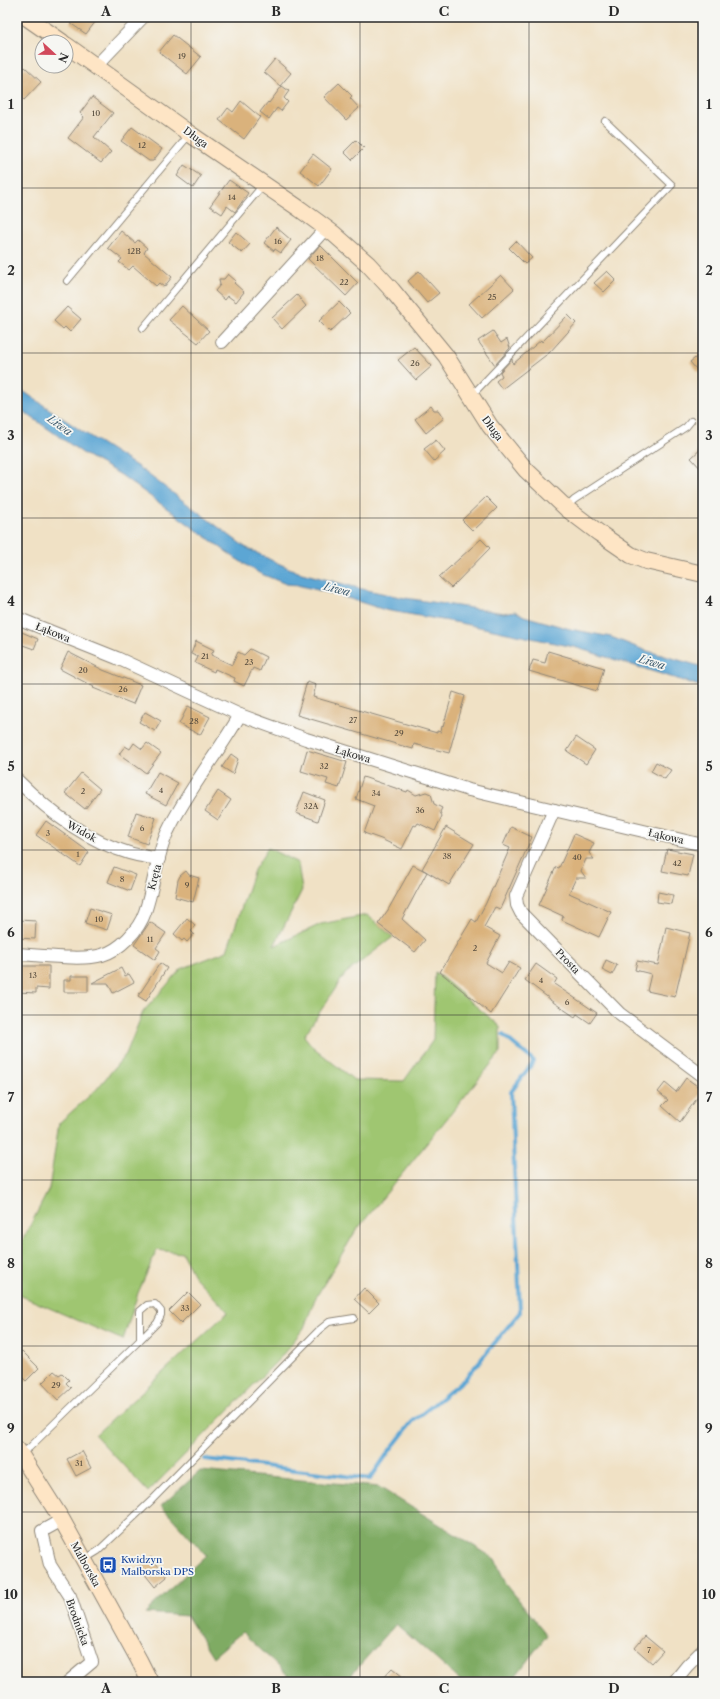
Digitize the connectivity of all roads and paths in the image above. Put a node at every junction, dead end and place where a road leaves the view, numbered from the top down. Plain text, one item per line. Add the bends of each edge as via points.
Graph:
1 (26, 17) edge
2 (143, 17) edge
3 (50, 34) edge
4 (74, 51) edge
5 (96, 66) junction
6 (605, 122) dead end
7 (190, 134) junction
8 (264, 184) junction
9 (326, 228) junction
10 (67, 281) dead end
11 (143, 328) dead end
12 (222, 342) dead end
13 (471, 396) junction
14 (690, 421) dead end
15 (566, 508) junction
16 (703, 574) edge
17 (17, 618) edge
18 (240, 715) junction
19 (17, 780) edge
20 (554, 810) junction
21 (703, 844) edge
22 (159, 859) junction
23 (17, 954) edge
24 (703, 1076) edge
25 (354, 1318) dead end
26 (140, 1340) junction
27 (19, 1451) edge
28 (62, 1520) junction
29 (84, 1560) junction
30 (702, 1651) edge
31 (68, 1682) edge
32 (150, 1682) edge
33 (674, 1682) edge

1 - 3 street
2 - 5 street
4 - 5 street, Długa
5 - 7 street, Długa
6 - 13 lane via 672,185
7 - 8 street, Długa
7 - 10 lane
8 - 9 street, Długa
8 - 11 lane
9 - 12 street
9 - 13 street, Długa via 368,264 392,290 446,356
13 - 15 street, Długa via 490,426 526,470
14 - 15 lane via 686,427 574,500
15 - 16 street, Długa via 631,555 653,563
17 - 18 street, Łąkowa via 117,658
18 - 20 street, Łąkowa via 306,739 469,790
18 - 22 street, Kręta via 178,810 166,835
19 - 22 street, Widok via 37,800 74,827 129,853
20 - 21 street, Łąkowa
20 - 24 street, Prosta via 516,896 516,905 619,1013
22 - 23 street, Kręta via 145,914 133,933 118,946 102,955 85,957
25 - 29 lane via 329,1322 319,1330 152,1500
26 - 26 lane via 160,1319 161,1311 155,1304 147,1305 140,1311
26 - 27 lane via 29,1448
27 - 28 street, Malborska
28 - 29 street, Malborska
28 - 31 street, Brodnicka via 42,1531 50,1565 70,1596 92,1662
29 - 32 street, Malborska
30 - 33 street

